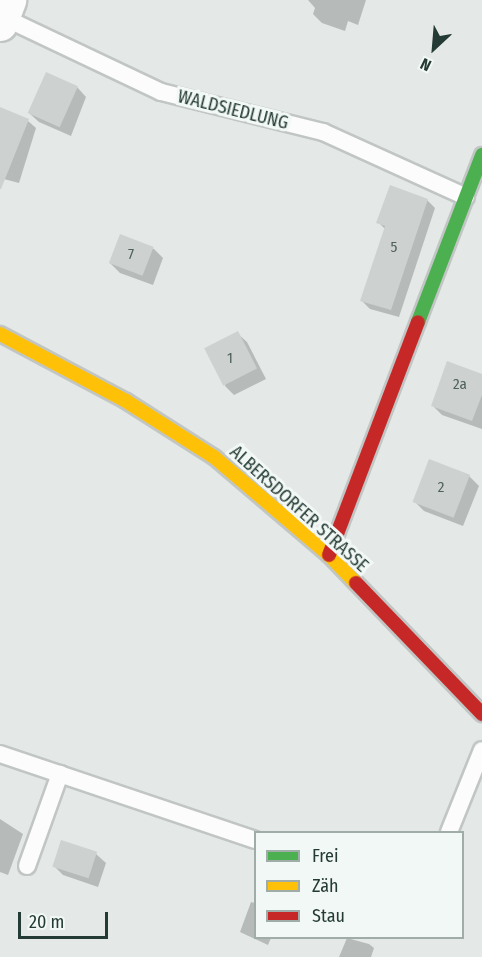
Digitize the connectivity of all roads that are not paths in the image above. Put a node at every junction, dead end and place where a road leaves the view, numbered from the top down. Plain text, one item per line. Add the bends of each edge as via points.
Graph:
1 (4, 14) edge
2 (482, 154) edge
3 (466, 197) junction
4 (0, 333) edge
5 (328, 555) junction
6 (482, 714) edge
7 (482, 750) edge
8 (0, 754) edge
9 (60, 774) junction
10 (449, 831) edge
11 (254, 840) edge
12 (27, 866) dead end

1 - 3 lane, WALDSIEDLUNG via 161,92 322,132
2 - 3 street
3 - 5 street
4 - 5 street, ALBERSDORFER STRASSE via 126,401 214,458
5 - 6 street, ALBERSDORFER STRASSE
7 - 10 lane
8 - 9 lane
9 - 11 lane
9 - 12 lane

